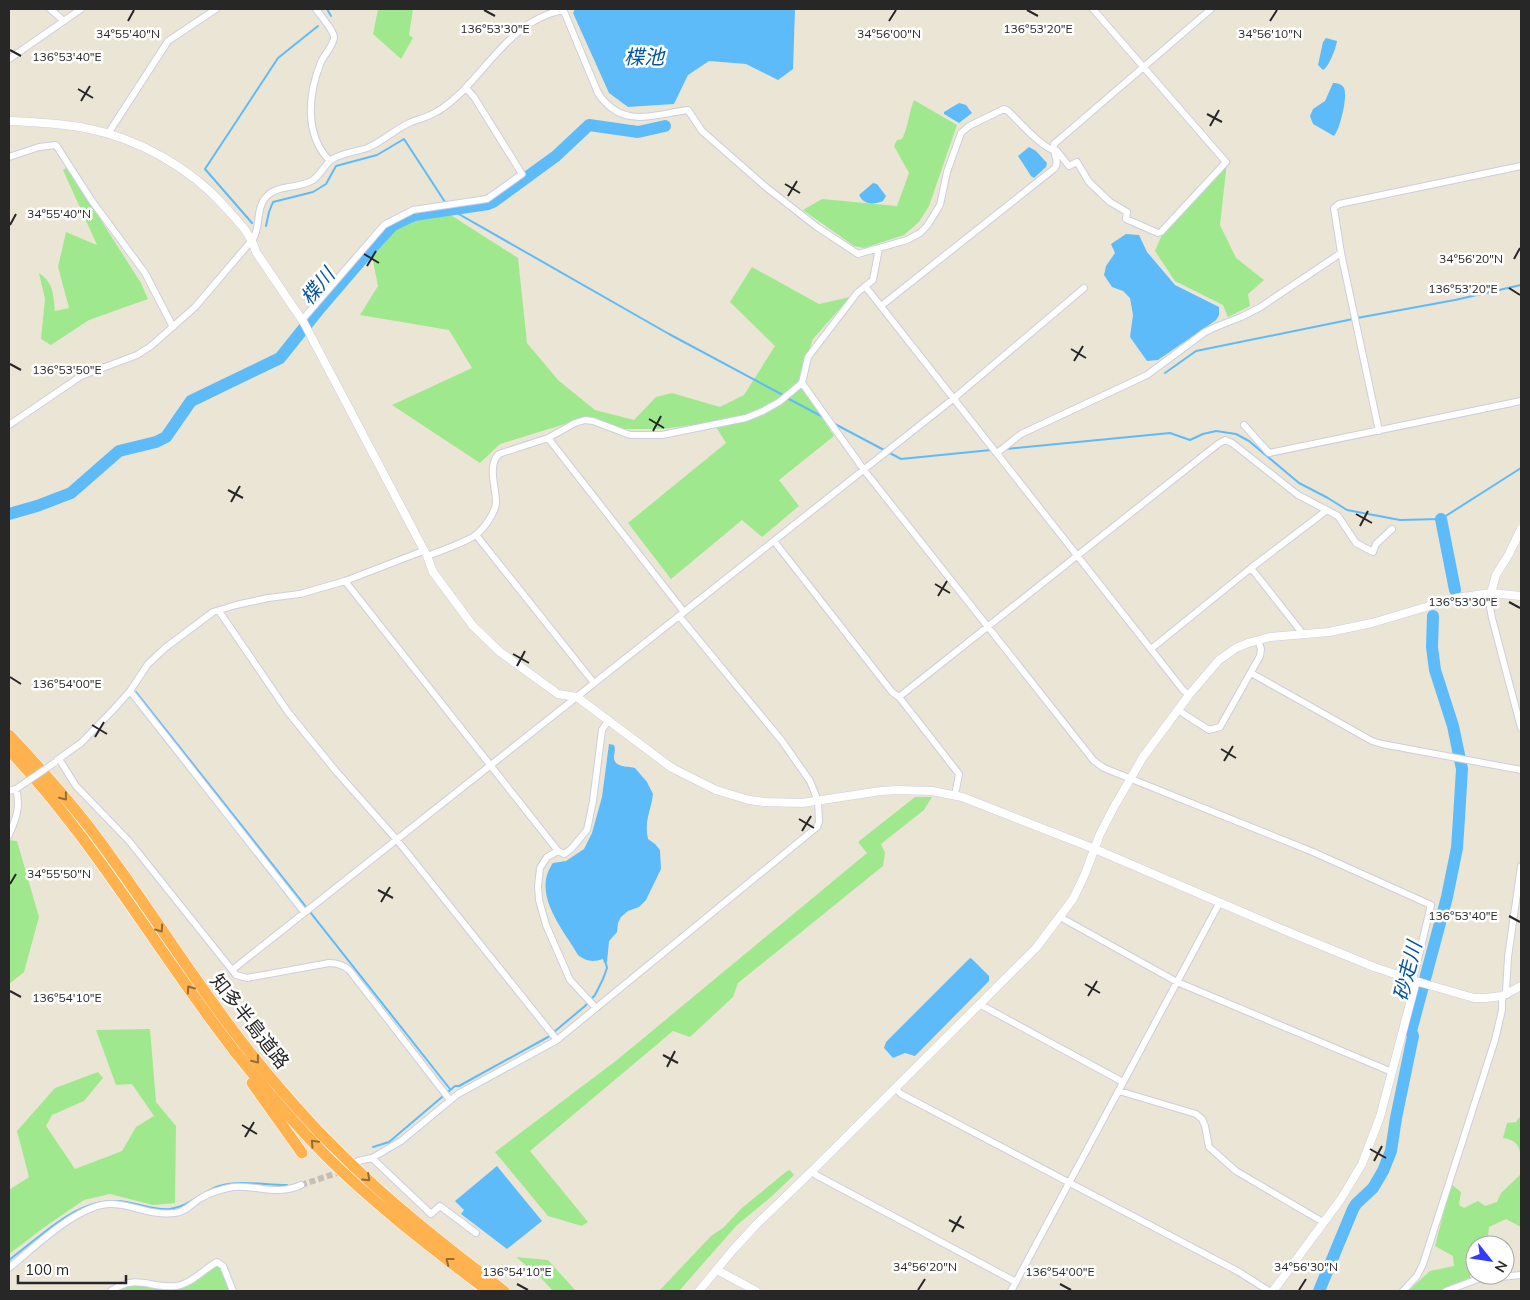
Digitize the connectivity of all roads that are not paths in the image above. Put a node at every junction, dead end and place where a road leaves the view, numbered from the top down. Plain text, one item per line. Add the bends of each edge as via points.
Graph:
1 (50, 9) edge
2 (81, 9) edge
3 (216, 9) edge
4 (316, 9) edge
5 (563, 9) edge
6 (1093, 9) edge
7 (1211, 9) edge
8 (64, 21) junction
9 (9, 59) edge
10 (1143, 66) junction
11 (466, 88) junction
12 (9, 121) edge
13 (109, 134) junction
14 (1052, 151) junction
15 (9, 157) edge
16 (330, 161) junction
17 (1521, 166) edge
18 (253, 239) junction
19 (879, 248) junction
20 (1341, 253) junction
21 (865, 286) junction
22 (1084, 288) dead end
23 (881, 306) junction
24 (303, 321) junction
25 (173, 327) junction
26 (802, 383) junction
27 (953, 399) junction
28 (1521, 401) edge
29 (9, 425) edge
30 (1244, 425) dead end
31 (1380, 431) junction
32 (548, 438) junction
33 (997, 453) junction
34 (864, 470) junction
35 (1327, 510) junction
36 (1392, 529) dead end
37 (1521, 529) edge
38 (476, 535) junction
39 (774, 541) junction
40 (425, 554) junction
41 (1078, 556) junction
42 (1251, 568) junction
43 (345, 581) junction
44 (1491, 593) junction
45 (1521, 596) edge
46 (219, 611) junction
47 (682, 614) junction
48 (988, 627) junction
49 (1303, 634) junction
50 (1258, 640) junction
51 (1151, 649) junction
52 (1251, 672) junction
53 (594, 683) junction
54 (130, 692) junction
55 (1189, 695) junction
56 (577, 697) junction
57 (899, 697) junction
58 (1178, 710) junction
59 (1519, 713) edge
60 (608, 721) junction
61 (1521, 728) edge
62 (9, 735) edge
63 (9, 750) edge
64 (57, 761) junction
65 (490, 765) junction
66 (1521, 770) edge
67 (1130, 778) junction
68 (12, 790) edge
69 (955, 795) junction
70 (818, 801) junction
71 (9, 835) edge
72 (398, 840) junction
73 (1095, 849) junction
74 (558, 851) junction
75 (1521, 866) edge
76 (1220, 902) junction
77 (304, 912) junction
78 (1060, 917) junction
79 (232, 970) junction
80 (1177, 982) junction
81 (1419, 982) junction
82 (1521, 986) edge
83 (1504, 996) junction
84 (979, 1004) junction
85 (596, 1008) junction
86 (209, 1016) junction
87 (557, 1040) junction
88 (1392, 1072) junction
89 (1123, 1082) junction
90 (895, 1088) junction
91 (1119, 1091) junction
92 (450, 1100) junction
93 (302, 1152) dead end
94 (372, 1158) junction
95 (358, 1161) tunnel mouth
96 (812, 1171) junction
97 (1070, 1183) junction
98 (301, 1185) tunnel mouth
99 (1323, 1222) junction
100 (476, 1233) dead end
101 (9, 1268) edge
102 (717, 1270) junction
103 (1521, 1275) edge
104 (1016, 1282) junction
105 (111, 1291) edge
106 (233, 1291) edge
107 (488, 1291) edge
108 (504, 1291) edge
109 (699, 1291) edge
110 (756, 1291) edge
111 (1010, 1291) edge
112 (1268, 1291) edge
113 (1273, 1291) edge
114 (1403, 1291) edge
115 (1446, 1291) edge

1 - 8 street
2 - 8 street
3 - 13 street via 168,41
4 - 16 street via 334,39 322,60 311,95 313,132 321,152
5 - 11 street via 551,12 521,31 501,48
5 - 19 street via 605,104 620,114 634,117 688,110 709,137 817,227 858,254
6 - 10 street
7 - 10 street
8 - 9 street
10 - 14 street via 1054,144
10 - 14 street via 1226,162 1161,232 1126,218 1127,212 1110,202 1089,182 1077,162 1069,166 1057,151
11 - 16 street via 436,112 408,123 368,148
11 - 24 street via 522,174 487,199 413,210 384,225
12 - 13 street via 68,126
13 - 18 street via 156,154 189,174 221,202
14 - 19 street via 1006,109 968,126 958,139 940,205 927,226 907,240
14 - 23 street via 1057,161 1056,168
15 - 25 street via 56,145 145,273
16 - 18 street via 311,181 280,189 266,197 261,204
17 - 20 street via 1339,204 1333,210
18 - 24 street via 256,252
18 - 25 street via 195,307
19 - 21 street via 873,280
20 - 31 street
20 - 33 street via 1259,308 1205,332 1147,375 1021,434
21 - 23 street
21 - 26 street via 808,357
22 - 27 street
23 - 27 street
24 - 40 street
25 - 29 street via 138,355 82,376
26 - 32 street via 763,412 708,427 662,435 630,435 585,420
26 - 34 street
27 - 33 street
27 - 34 street
28 - 31 street
30 - 31 street via 1267,455
32 - 38 street via 495,458 496,504 490,518
32 - 47 street
33 - 41 street
34 - 39 street
34 - 48 street
35 - 36 street via 1338,516 1356,543 1373,552 1376,544
35 - 41 street via 1298,495 1225,440
35 - 42 street
37 - 44 street via 1496,575
38 - 40 street
38 - 53 street
39 - 47 street
39 - 57 street
40 - 43 street
40 - 56 street via 433,572 473,626 500,652 558,694
41 - 48 street
41 - 51 street
42 - 49 street
42 - 51 street
43 - 46 street
43 - 65 street
44 - 45 street
44 - 49 street via 1456,598 1372,623
44 - 59 street via 1492,618
46 - 54 street via 213,612 165,648 148,664
46 - 72 street via 288,712
47 - 53 street
47 - 70 street via 782,741 810,781
48 - 57 street
48 - 67 street via 1094,761
49 - 50 street
50 - 52 street via 1261,654
50 - 55 street via 1236,648 1219,660
51 - 55 street
52 - 58 street via 1216,729 1209,730
52 - 66 street via 1368,739
53 - 56 street
54 - 64 street via 81,743
54 - 77 street
55 - 58 street
56 - 60 street
56 - 65 street
57 - 69 street via 959,774
58 - 67 street
59 - 61 street
60 - 70 street via 672,768 716,790 765,802
60 - 74 street via 602,730 587,830 571,849 564,854
62 -> 108 highway, 知多半島道路 via 95,835 213,1004 303,1114 373,1184
86 -> 63 highway, 知多半島道路 via 85,841
64 - 68 street, bridge
64 - 79 street via 76,786 129,841
65 - 72 street
65 - 74 street
67 - 73 street
67 - 81 street via 1313,852 1430,905
68 - 71 street via 19,798
69 - 70 street via 898,790
69 - 73 street
70 - 85 street via 817,827
72 - 77 street
72 - 87 street
73 - 76 street
73 - 78 street via 1079,887
74 - 85 street via 547,857 540,868 538,886 546,925 570,980
75 - 83 street
76 - 80 street
76 - 81 street
77 - 79 street
78 - 80 street
78 - 84 street via 1036,948
79 - 92 street via 244,978 329,963 344,966
80 - 88 street
80 - 89 street
81 - 83 street via 1474,998
81 - 88 street
82 - 83 street
83 - 114 street via 1495,1040 1423,1264
84 - 89 street
84 - 90 street
85 - 87 street
86 - 93 highway via 211,1027
107 -> 86 highway, 知多半島道路 via 373,1199 326,1156 262,1084
87 - 92 street
88 - 99 street via 1362,1164
89 - 91 street
90 - 96 street
90 - 97 street
91 - 97 street
91 - 99 street via 1196,1114 1205,1126 1209,1147 1236,1171
92 - 94 street via 401,1141
94 - 95 street
94 - 100 street via 431,1214 440,1206
96 - 102 street
96 - 104 street
97 - 104 street
97 - 112 street via 1239,1272
98 - 101 street via 290,1190 222,1189 178,1213 156,1214 119,1205 99,1206 78,1214
99 - 113 street
102 - 109 street
102 - 110 street
103 - 115 street via 1478,1279
104 - 111 street
105 - 106 street via 125,1283 176,1286 217,1262

